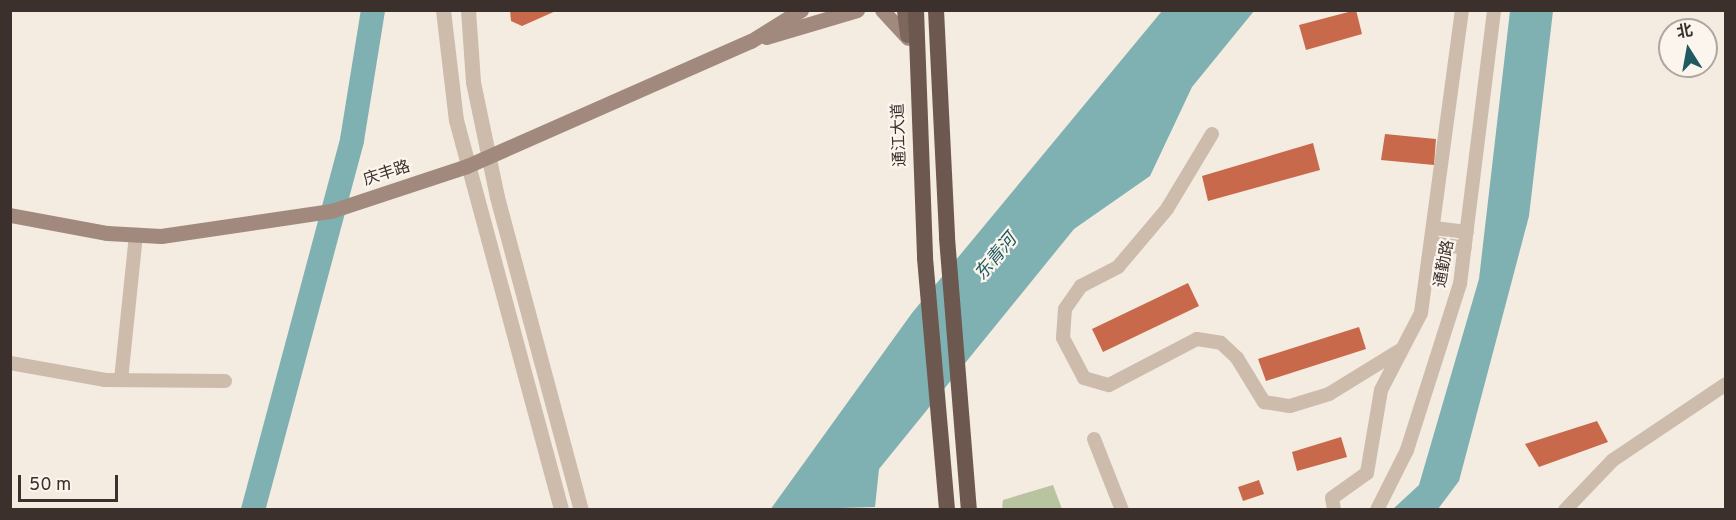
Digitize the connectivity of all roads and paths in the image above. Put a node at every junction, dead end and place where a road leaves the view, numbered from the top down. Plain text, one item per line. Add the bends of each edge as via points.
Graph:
1 (443, 10) edge
2 (468, 10) edge
3 (801, 10) edge
4 (857, 10) edge
5 (882, 10) edge
6 (904, 10) edge
7 (916, 10) edge
8 (936, 10) edge
9 (1462, 10) edge
10 (1494, 10) edge
11 (907, 35) junction
12 (751, 40) junction
13 (916, 55) junction
14 (1212, 134) dead end
15 (488, 156) junction
16 (466, 165) junction
17 (10, 215) edge
18 (1434, 228) junction
19 (1467, 232) junction
20 (136, 235) junction
21 (1431, 243) junction
22 (1465, 248) junction
23 (1399, 351) junction
24 (10, 363) edge
25 (121, 380) junction
26 (225, 381) dead end
27 (1725, 384) edge
28 (1094, 439) dead end
29 (561, 510) edge
30 (581, 510) edge
31 (947, 510) edge
32 (969, 510) edge
33 (1122, 510) edge
34 (1334, 510) edge
35 (1377, 510) edge
36 (1565, 510) edge

1 - 16 street
2 - 15 street via 473,82
3 - 12 main road
4 - 12 main road
5 - 11 main road
6 - 11 main road
7 - 13 highway, 通江大道
8 - 32 highway via 946,238
9 - 18 street
10 - 19 street, 通勤路
11 - 13 main road
12 - 15 main road, 庆丰路
13 - 31 highway, 通江大道 via 925,258
14 - 23 street via 1167,208 1125,259 1081,286 1065,309 1063,338 1084,378 1109,385 1197,339 1221,343 1237,358 1264,402 1290,406 1329,394
15 - 16 main road, 庆丰路
15 - 30 street
16 - 20 main road, 庆丰路 via 370,199 294,219 224,231
16 - 29 street
17 - 20 main road, 庆丰路
18 - 19 street
18 - 21 street
19 - 22 street, 通勤路
20 - 25 street
21 - 22 street
21 - 23 street via 1421,314
22 - 35 street, 通勤路 via 1460,284 1407,450
23 - 34 street via 1380,390 1367,473 1332,498
24 - 25 street
25 - 26 street
27 - 36 street via 1613,460
28 - 33 street

